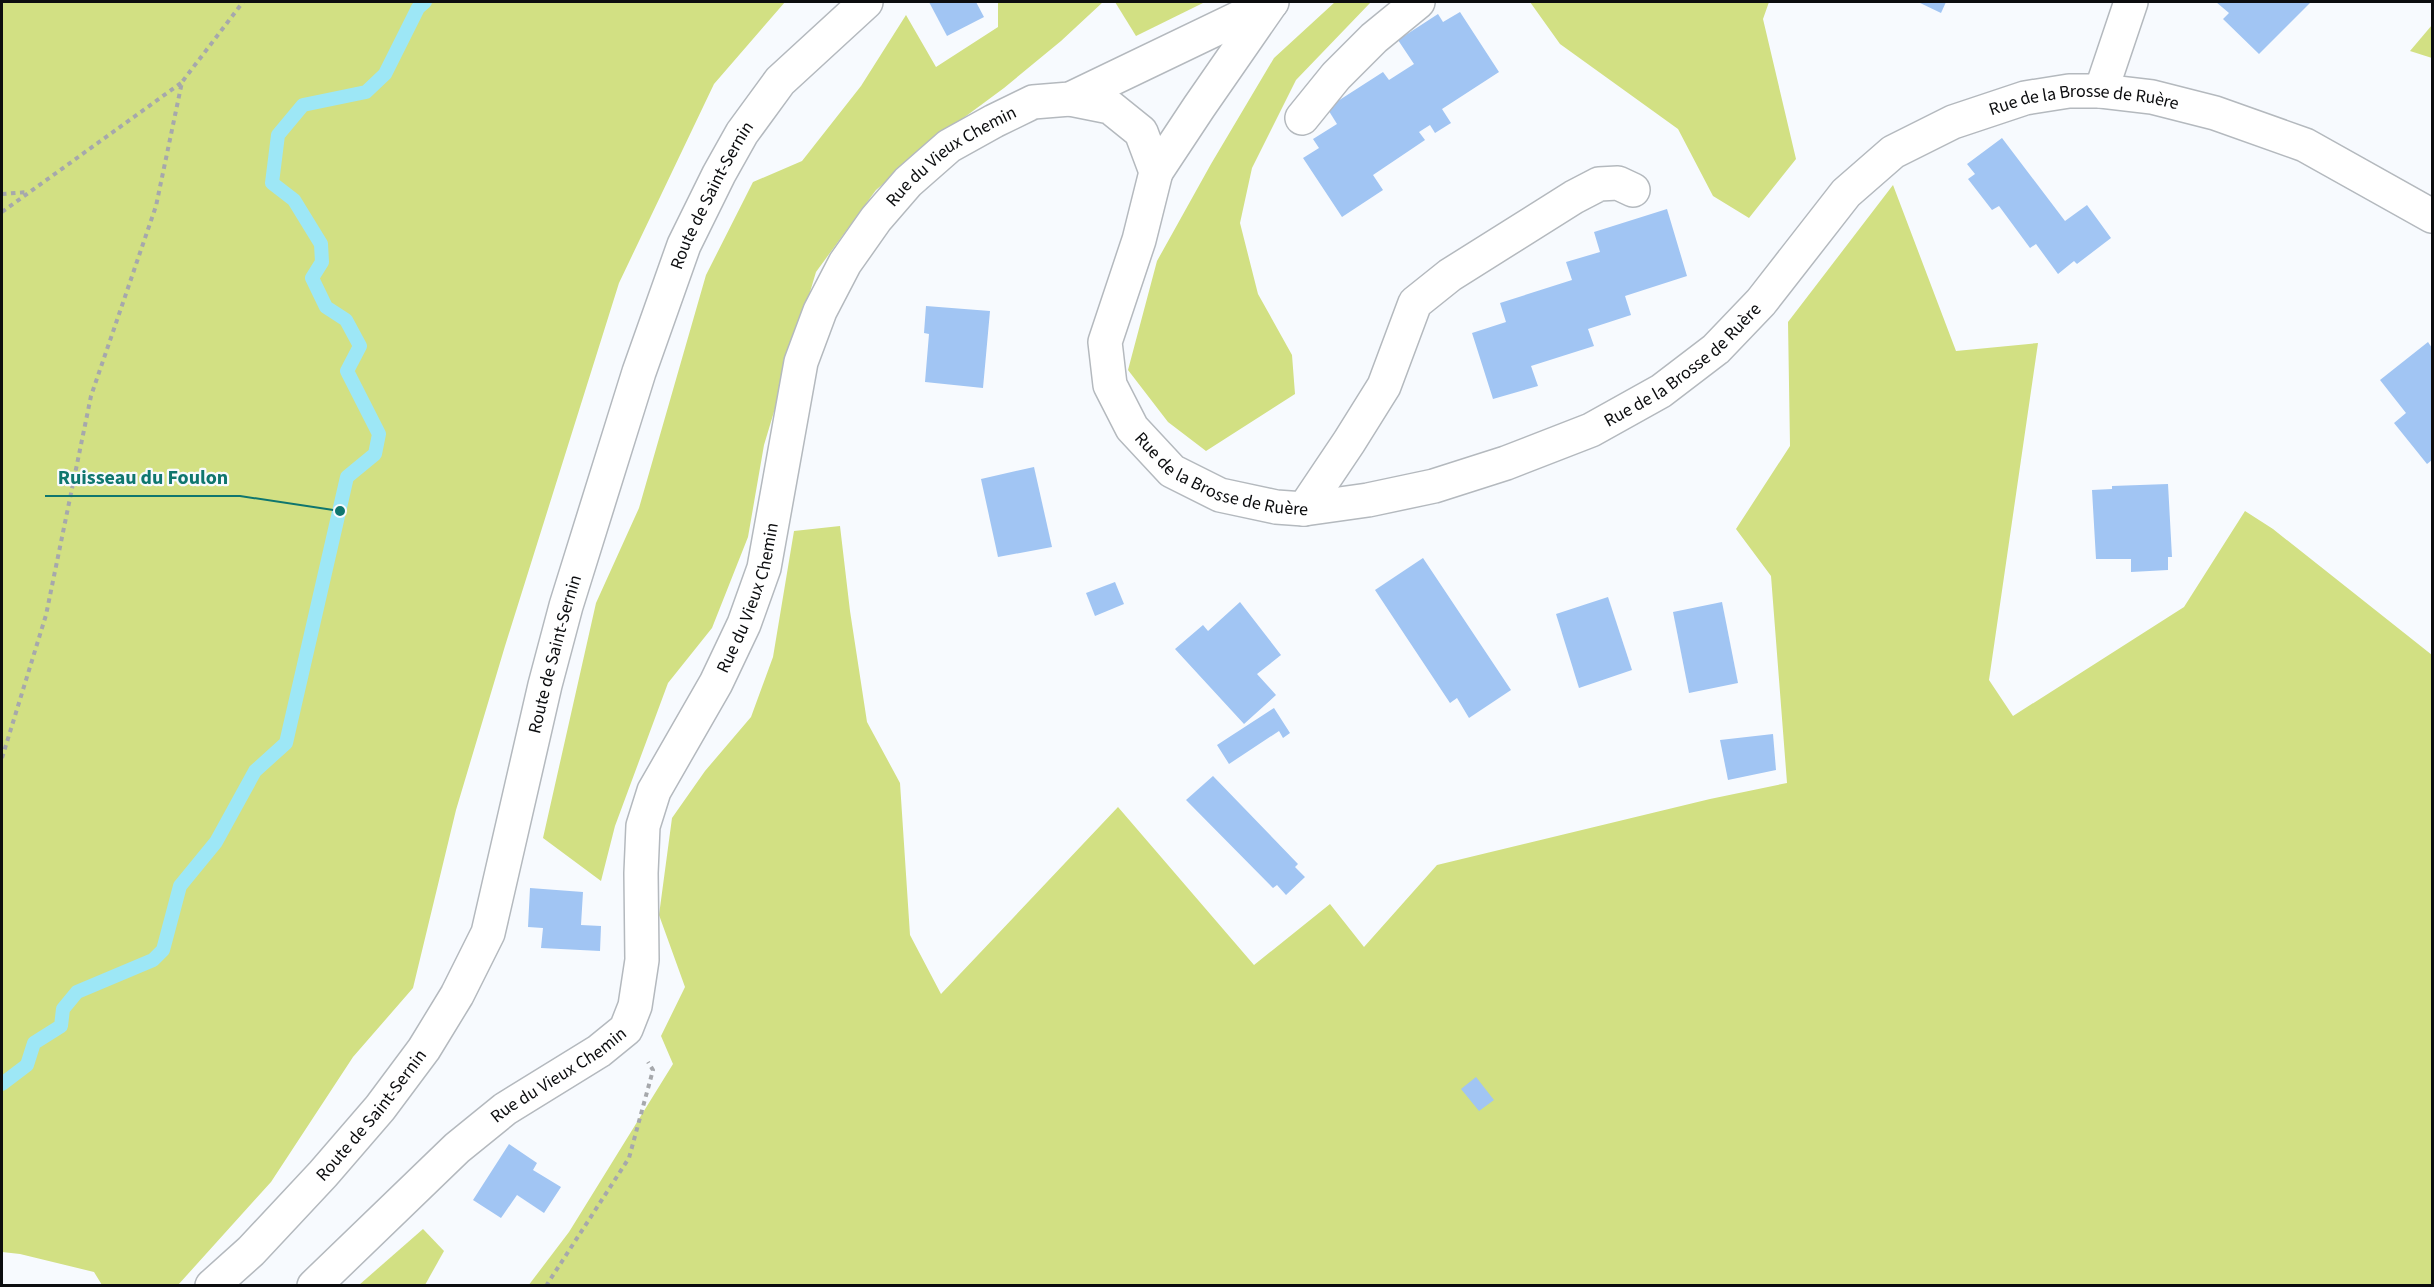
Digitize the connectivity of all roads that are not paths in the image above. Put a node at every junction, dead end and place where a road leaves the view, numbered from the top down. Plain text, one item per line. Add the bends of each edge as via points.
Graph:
1 (866, 2) edge
2 (1272, 2) edge
3 (1418, 2) edge
4 (2132, 2) edge
5 (2101, 91) junction
6 (1070, 99) junction
7 (1302, 118) dead end
8 (1156, 172) junction
9 (1633, 190) dead end
10 (2433, 216) edge
11 (1304, 509) junction
12 (212, 1286) edge
13 (314, 1286) edge

1 - 12 street, Route de Saint-Sernin via 780,81 718,174 684,245 639,372 566,606 488,933 457,995 424,1049 380,1108 259,1243
2 - 6 street, Rue du Vieux Chemin
2 - 8 street, Rue de la Brosse de Ruère
3 - 7 street via 1374,38
4 - 5 street
5 - 10 street, Rue de la Brosse de Ruère via 2152,97 2215,113 2305,145
5 - 11 street, Rue de la Brosse de Ruère via 2025,98 1953,122 1893,152 1846,193 1761,302 1716,349 1661,391 1591,430 1434,486
6 - 8 street via 1110,107 1141,132
6 - 13 street, Rue du Vieux Chemin via 1033,102 949,146 908,182 876,219 845,263 820,311 801,362 764,568 744,624 716,683 654,791 643,826 642,960 626,1029 505,1109 457,1148
8 - 11 street, Rue de la Brosse de Ruère via 1139,240 1105,342 1110,385 1132,428 1172,471 1220,495
9 - 11 street via 1618,183 1599,184 1450,275 1415,303 1384,386

